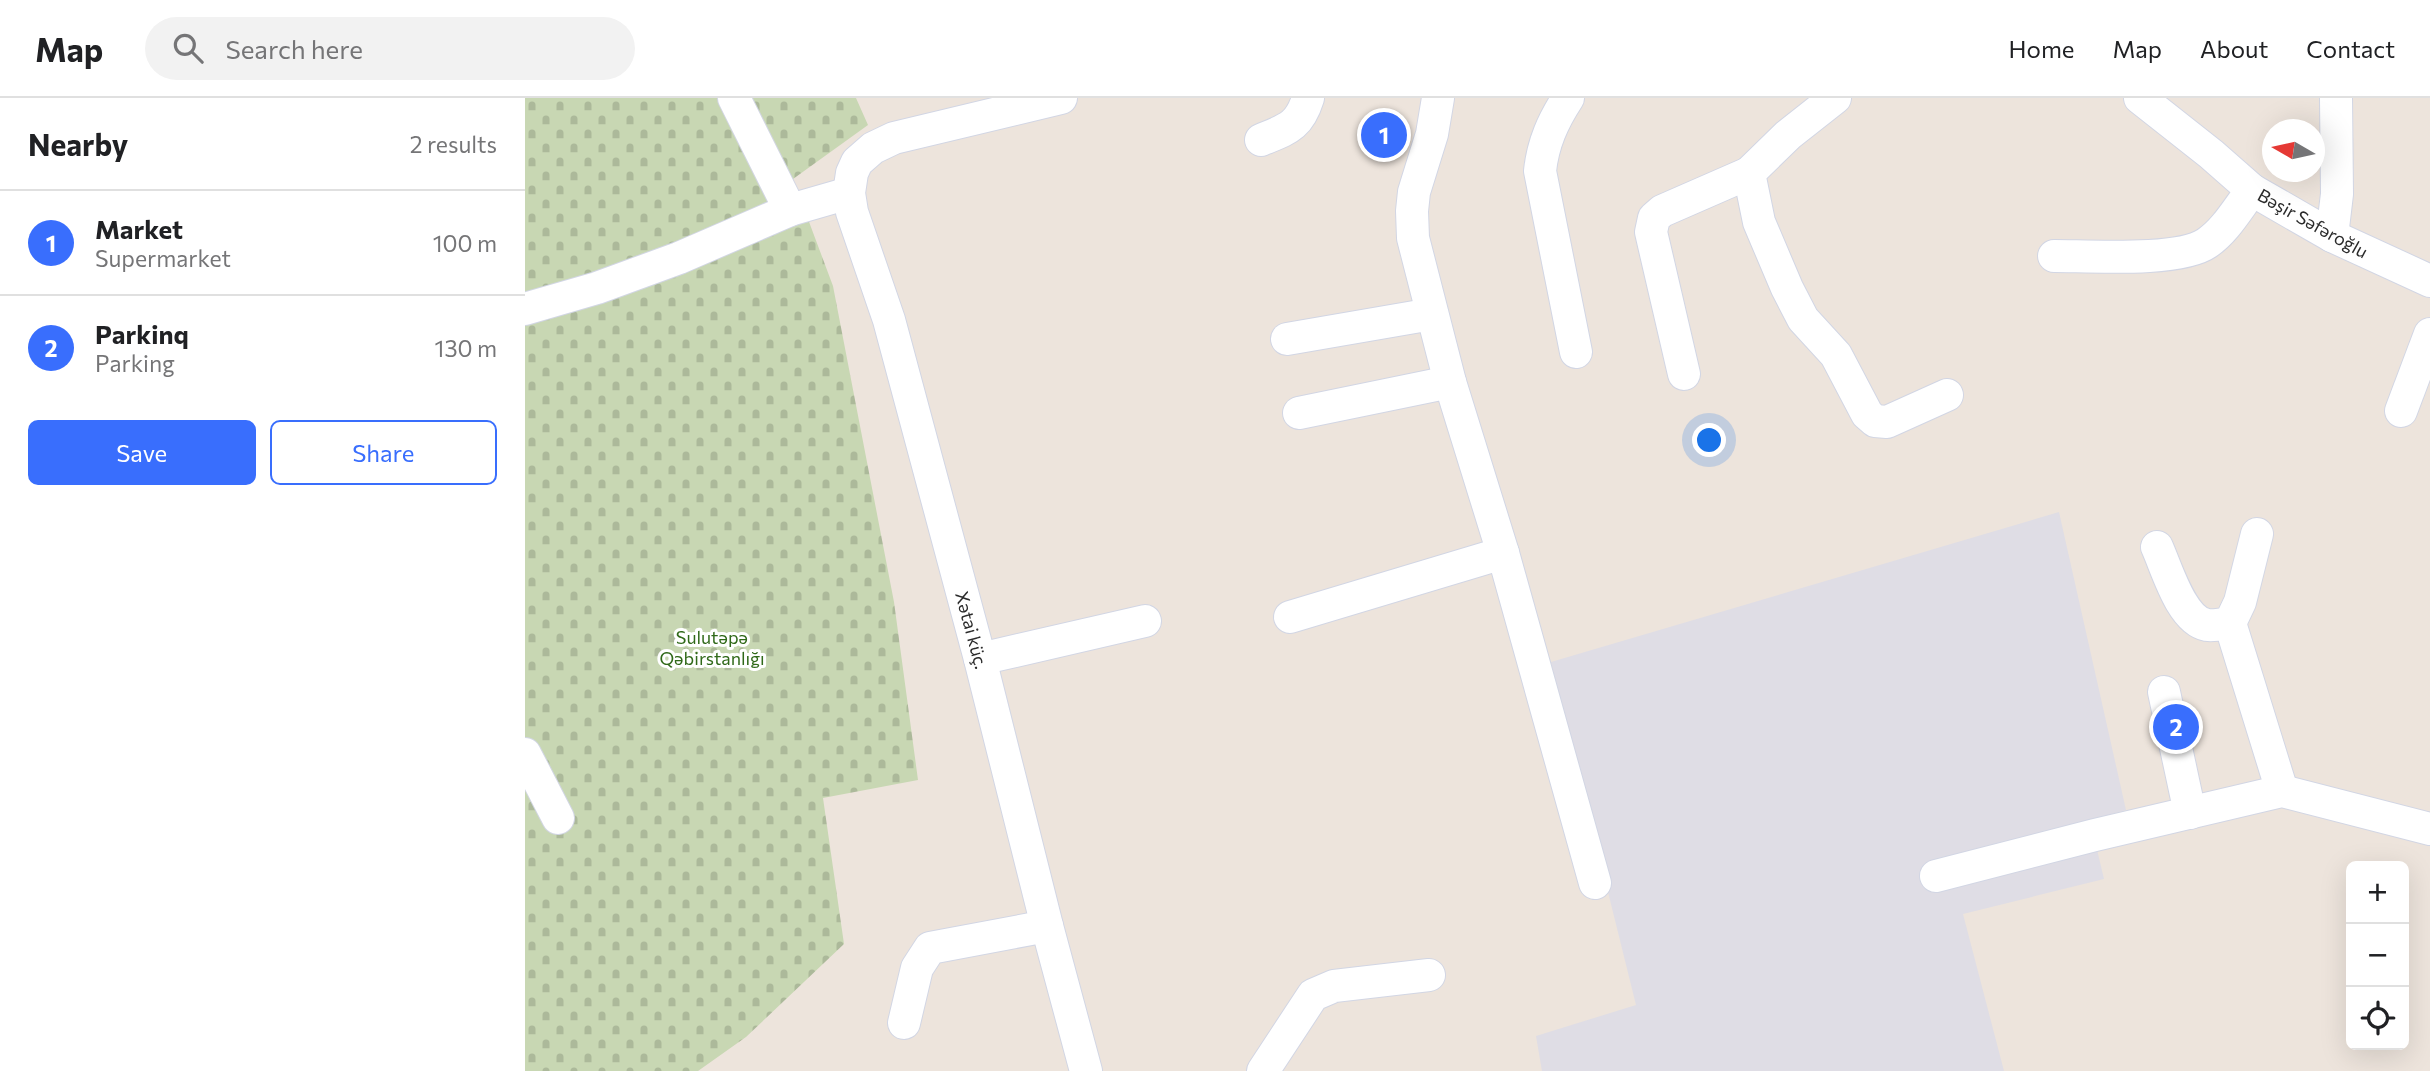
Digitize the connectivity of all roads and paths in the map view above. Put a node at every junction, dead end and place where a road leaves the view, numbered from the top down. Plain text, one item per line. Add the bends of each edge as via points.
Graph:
1 (734, 98) edge
2 (1061, 98) edge
3 (1308, 98) edge
4 (1438, 98) edge
5 (1568, 98) edge
6 (1835, 98) edge
7 (2140, 98) edge
8 (2336, 98) edge
9 (1261, 139) dead end
10 (1749, 173) junction
11 (2252, 190) junction
12 (849, 193) junction
13 (790, 210) junction
14 (2332, 236) junction
15 (2054, 256) dead end
16 (2430, 281) edge
17 (525, 309) edge
18 (1433, 314) junction
19 (2430, 334) edge
20 (1287, 339) dead end
21 (1576, 352) dead end
22 (1685, 374) dead end
23 (1450, 382) junction
24 (1947, 395) dead end
25 (2401, 411) dead end
26 (1299, 413) dead end
27 (2257, 534) dead end
28 (2157, 547) dead end
29 (1503, 553) junction
30 (1290, 617) dead end
31 (1145, 621) dead end
32 (2230, 623) junction
33 (980, 659) junction
34 (2164, 692) dead end
35 (525, 754) edge
36 (2282, 791) junction
37 (2190, 813) junction
38 (558, 818) dead end
39 (2430, 829) edge
40 (1936, 876) dead end
41 (1595, 883) dead end
42 (1047, 926) junction
43 (1429, 975) dead end
44 (904, 1023) dead end
45 (1086, 1071) edge
46 (1263, 1071) edge

1 - 13 street
2 - 12 street via 894,138 857,162
3 - 9 street via 1303,115 1292,127
4 - 18 street via 1412,211 1413,238
5 - 21 street via 1542,151 1540,170
6 - 10 street
7 - 11 street, Bəşir Səfəroğlu
8 - 14 street via 2337,194
10 - 22 street via 1654,218 1651,232
10 - 24 street via 1759,222 1787,288 1809,328 1836,355 1867,414 1875,421 1887,422
11 - 14 street, Bəşir Səfəroğlu
11 - 15 street via 2222,230 2194,251
12 - 13 street
12 - 33 street, Xətai küç. via 889,320
13 - 17 street via 679,258
14 - 16 street, Bəşir Səfəroğlu
18 - 20 street
18 - 23 street
19 - 25 street
23 - 26 street
23 - 29 street
27 - 32 street
28 - 32 street via 2185,610 2208,625
29 - 30 street
29 - 41 street
31 - 33 street
32 - 36 street
33 - 42 street, Xətai küç.
34 - 37 street
35 - 38 street
36 - 37 street
36 - 39 street
37 - 40 street
42 - 44 street via 930,948 917,968
42 - 45 street, Xətai küç.
43 - 46 street via 1334,986 1313,995

